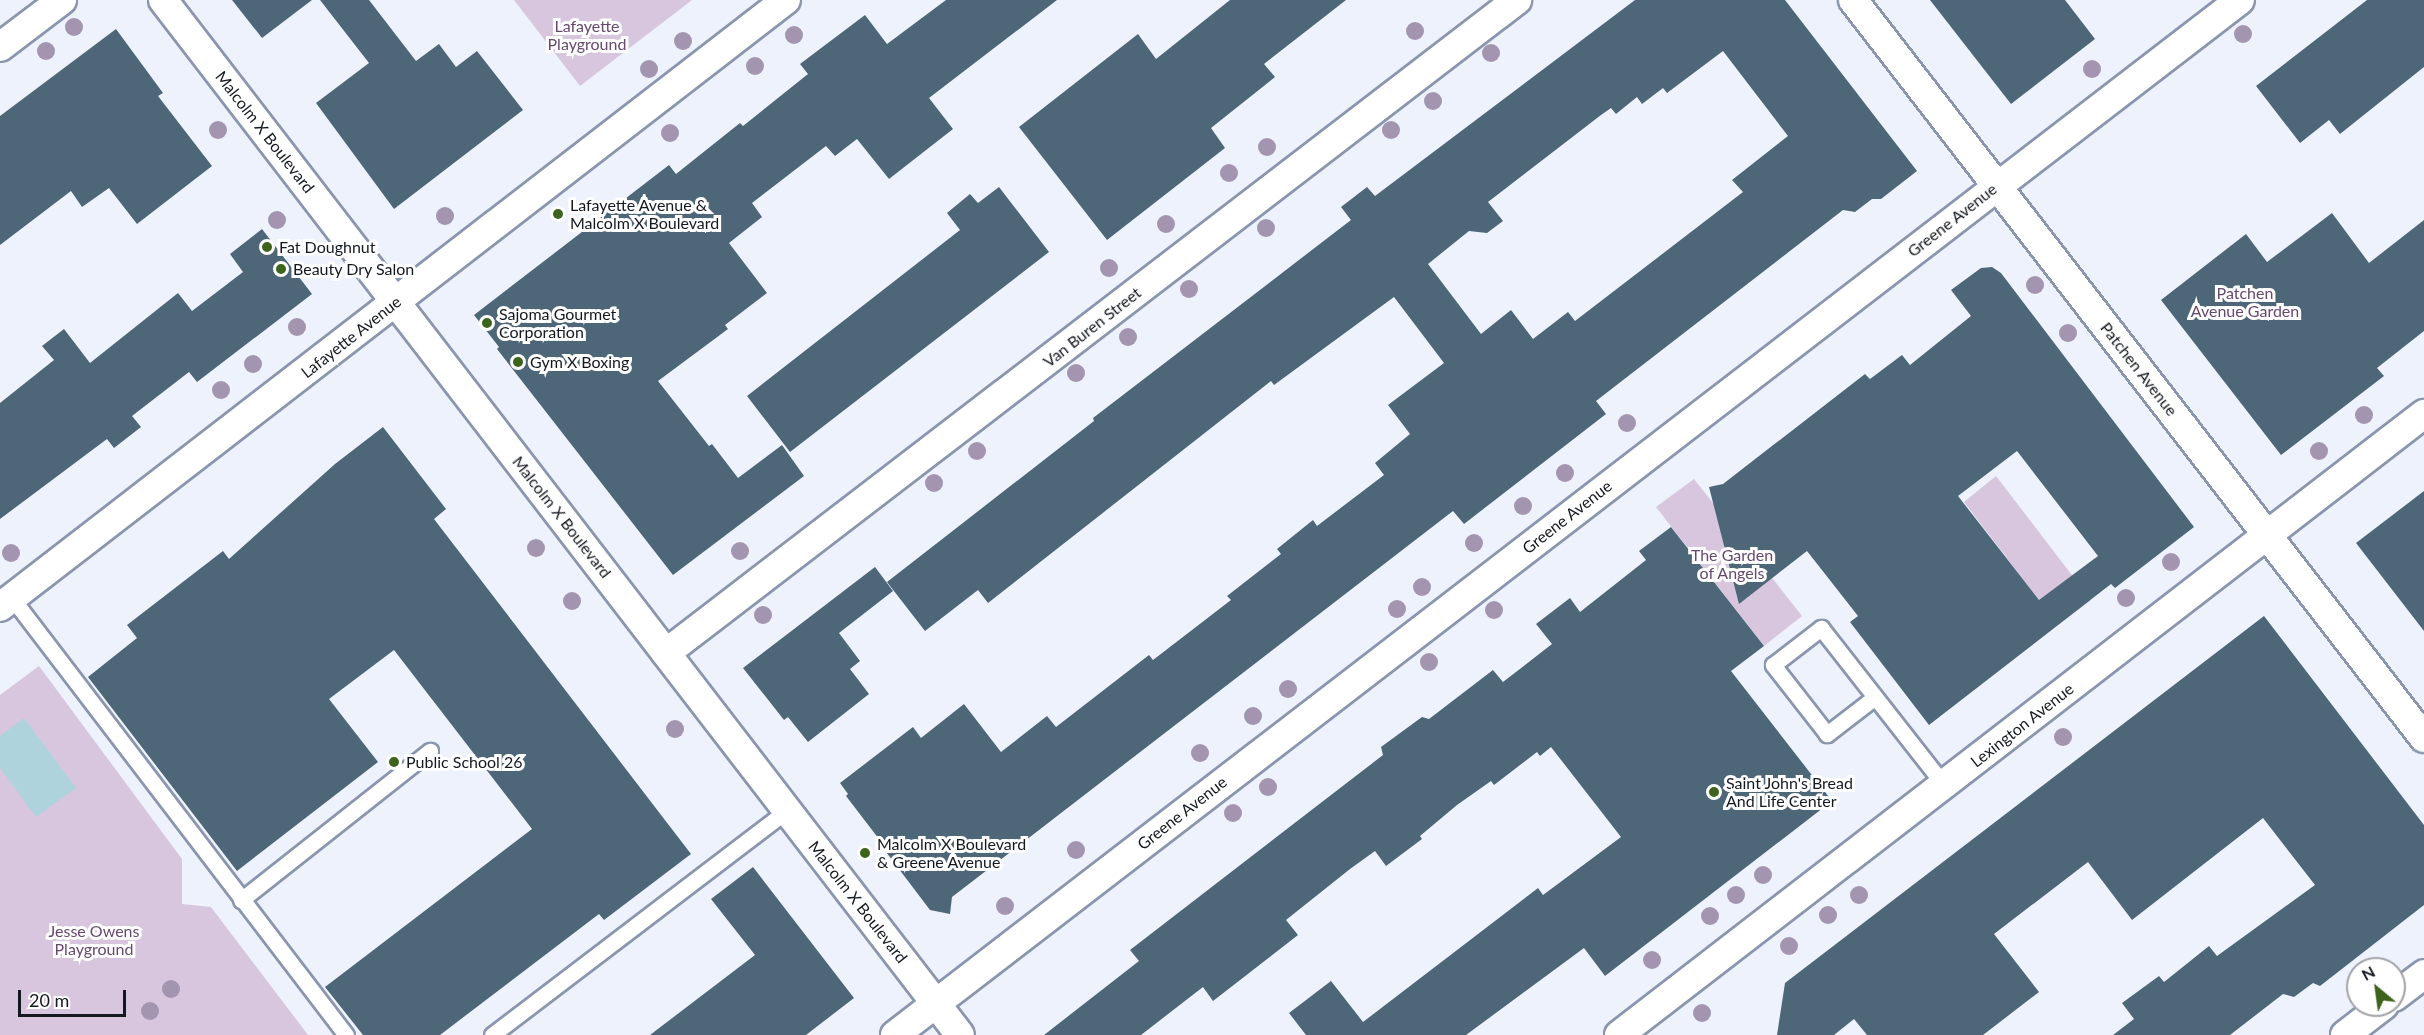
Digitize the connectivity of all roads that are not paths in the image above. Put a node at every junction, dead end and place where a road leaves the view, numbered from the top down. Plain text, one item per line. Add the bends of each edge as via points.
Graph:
1 (62, 0) edge
2 (163, 0) edge
3 (786, 0) edge
4 (1517, 0) edge
5 (1853, 0) edge
6 (2241, 0) edge
7 (0, 47) edge
8 (1997, 186) junction
9 (396, 302) junction
10 (2424, 414) edge
11 (2267, 535) junction
12 (6, 602) edge
13 (666, 653) junction
14 (1875, 697) junction
15 (2424, 738) edge
16 (430, 751) dead end
17 (1944, 785) junction
18 (787, 810) junction
19 (241, 900) junction
20 (2424, 974) edge
21 (2406, 988) edge
22 (936, 1004) junction
23 (2368, 1017) edge
24 (346, 1035) edge
25 (492, 1035) edge
26 (895, 1035) edge
27 (960, 1035) edge
28 (1619, 1035) edge
29 (2345, 1035) edge

1 - 7 street
2 - 9 street, Malcolm X Boulevard
3 - 9 street, Lafayette Avenue
4 - 13 street, Van Buren Street
5 - 8 street, Patchen Avenue
6 - 8 street, Greene Avenue
8 - 11 street, Patchen Avenue
8 - 22 street, Greene Avenue
9 - 12 street, Lafayette Avenue
9 - 13 street, Malcolm X Boulevard
10 - 11 street, Lexington Avenue
11 - 15 street, Patchen Avenue
11 - 17 street, Lexington Avenue
12 - 19 lane
13 - 18 street, Malcolm X Boulevard
14 - 14 lane via 1821,628 1773,665 1827,734
14 - 17 lane
16 - 19 lane
17 - 28 street, Lexington Avenue
18 - 22 street, Malcolm X Boulevard
18 - 25 lane
19 - 24 lane
20 - 21 street
22 - 26 street, Greene Avenue
22 - 27 street, Malcolm X Boulevard
23 - 29 street

